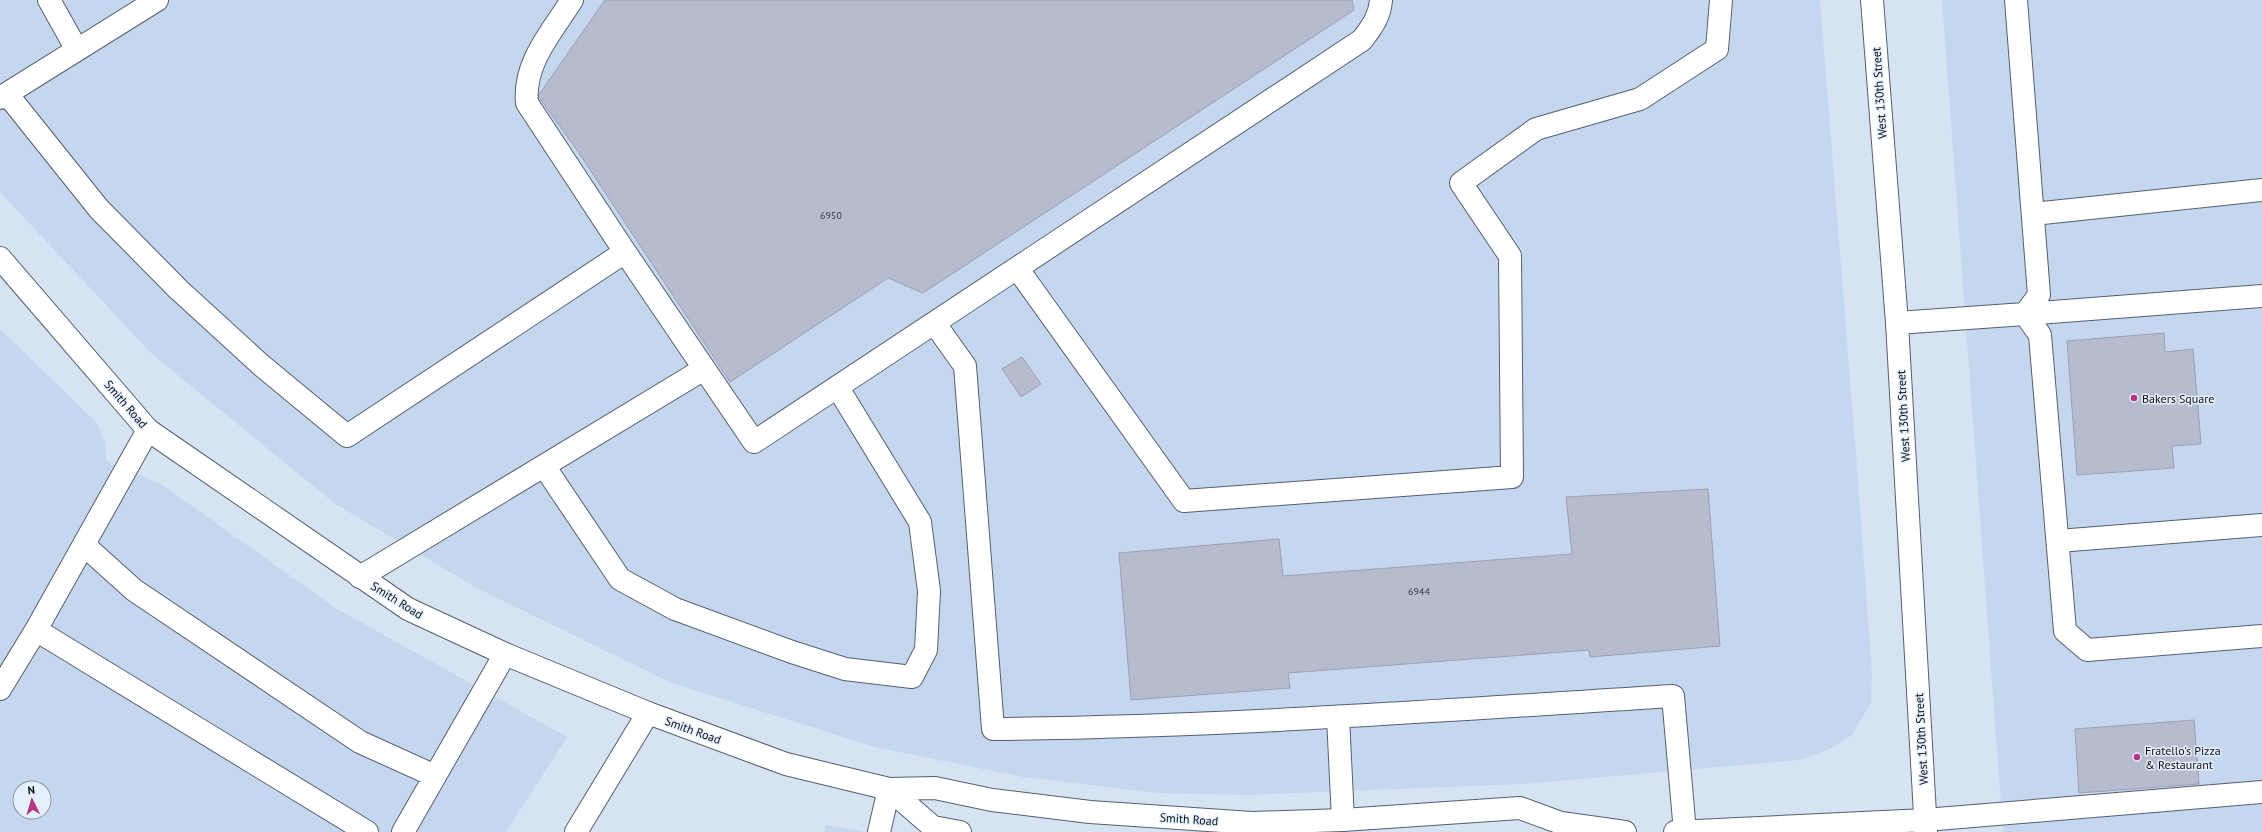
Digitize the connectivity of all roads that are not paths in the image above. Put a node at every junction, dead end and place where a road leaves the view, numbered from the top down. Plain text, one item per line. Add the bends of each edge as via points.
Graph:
1 (49, 0) edge
2 (157, 0) edge
3 (572, 0) edge
4 (1381, 0) edge
5 (1721, 0) edge
6 (1872, 0) edge
7 (2016, 0) edge
8 (77, 50) junction
9 (3, 96) edge
10 (2262, 190) edge
11 (2033, 214) junction
12 (625, 252) junction
13 (0, 258) edge
14 (1017, 268) junction
15 (2262, 296) edge
16 (2025, 314) junction
17 (1897, 323) junction
18 (935, 324) junction
19 (704, 369) junction
20 (838, 388) junction
21 (148, 430) junction
22 (544, 466) junction
23 (2262, 525) edge
24 (2058, 541) junction
25 (84, 545) junction
26 (360, 577) junction
27 (36, 630) junction
28 (2262, 636) edge
29 (505, 654) junction
30 (0, 690) edge
31 (648, 713) junction
32 (1338, 717) junction
33 (435, 776) junction
34 (889, 789) junction
35 (2262, 792) edge
36 (1343, 820) junction
37 (1926, 826) edge
38 (1553, 827) edge
39 (1784, 829) edge
40 (367, 832) edge
41 (403, 832) edge
42 (576, 832) edge
43 (879, 832) edge
44 (960, 832) edge
45 (1626, 832) edge
46 (1675, 832) edge
47 (1685, 832) edge

1 - 8 main road
2 - 8 main road
3 - 12 main road via 532,63 525,87 527,103
4 - 14 main road via 1374,25 1362,40
5 - 14 main road via 1717,49 1640,99 1536,129 1461,183 1510,256 1512,476 1184,501
6 - 17 main road, West 130th Street
7 - 11 main road
8 - 9 main road
9 - 12 main road via 99,210 261,365 347,436
10 - 11 main road
11 - 16 main road via 2039,295
12 - 19 main road
13 - 21 main road, Smith Road
14 - 18 main road
15 - 16 main road
16 - 17 main road
16 - 24 main road via 2040,335
17 - 37 main road, West 130th Street
18 - 20 main road
18 - 32 main road via 965,366 993,729 1084,728
19 - 20 main road via 754,442
19 - 22 main road
20 - 22 main road via 920,522 929,591 926,650 912,677 845,669 792,652 675,609 620,579
21 - 25 main road
21 - 26 main road, Smith Road
22 - 26 main road
23 - 24 main road
24 - 28 main road via 2066,631 2087,650
25 - 27 main road
25 - 33 main road via 134,590 360,742
26 - 29 main road, Smith Road via 408,609
27 - 30 main road
27 - 40 main road
29 - 31 main road, Smith Road
29 - 33 main road
31 - 34 main road, Smith Road via 786,764
31 - 42 main road
32 - 36 main road
32 - 47 main road via 1673,696
33 - 41 main road
34 - 36 main road, Smith Road via 935,788 992,800 1090,812 1252,823
34 - 43 main road
34 - 44 main road, Smith Road via 933,827
35 - 37 main road
36 - 38 main road, Smith Road via 1520,808
37 - 39 main road
38 - 45 main road, Smith Road
39 - 47 main road
46 - 47 main road

